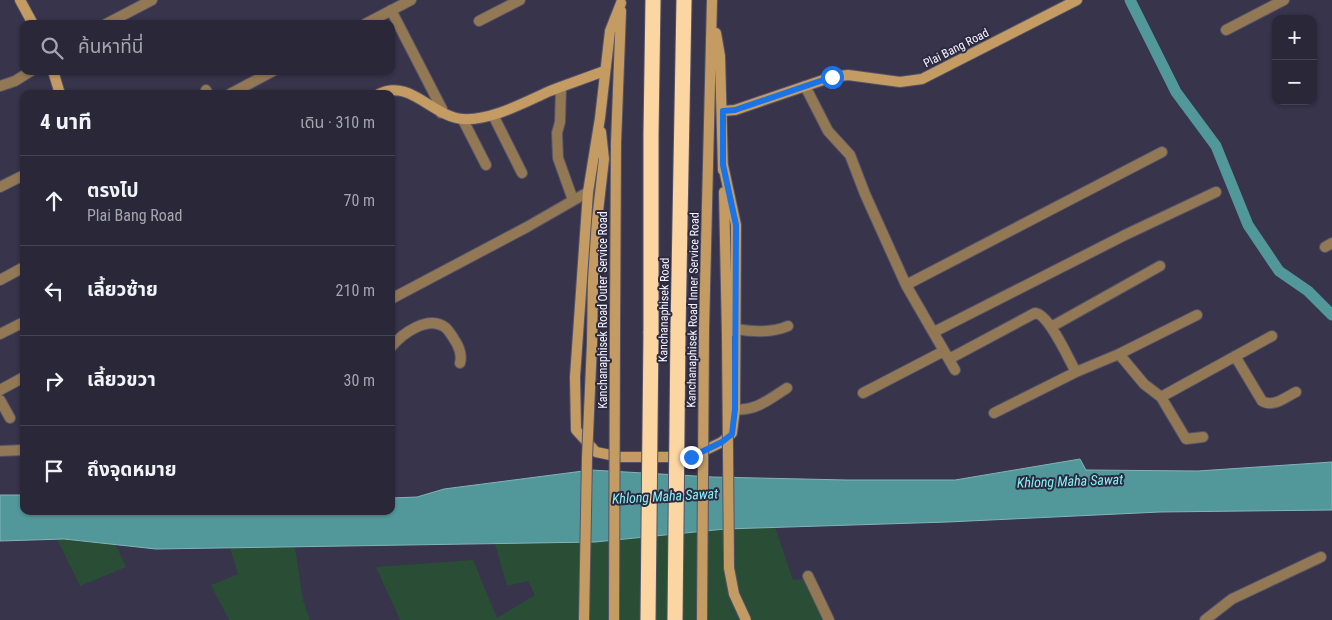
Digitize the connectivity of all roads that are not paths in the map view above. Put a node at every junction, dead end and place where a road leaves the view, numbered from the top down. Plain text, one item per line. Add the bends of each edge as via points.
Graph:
1 (20, 0) edge
2 (152, 0) edge
3 (411, 0) edge
4 (520, 0) edge
5 (653, 0) edge
6 (684, 0) edge
7 (1077, 0) edge
8 (1284, 0) edge
9 (621, 1) edge
10 (712, 4) edge
11 (391, 10) junction
12 (31, 20) edge
13 (114, 20) edge
14 (372, 20) edge
15 (479, 21) dead end
16 (1226, 30) dead end
17 (604, 71) junction
18 (25, 75) edge
19 (54, 75) edge
20 (266, 75) edge
21 (0, 86) edge
22 (805, 86) junction
23 (561, 87) junction
24 (59, 90) edge
25 (237, 90) edge
26 (391, 90) edge
27 (723, 111) junction
28 (441, 113) junction
29 (493, 115) junction
30 (600, 118) junction
31 (462, 120) junction
32 (722, 132) junction
33 (1162, 152) dead end
34 (486, 165) dead end
35 (723, 165) junction
36 (707, 167) junction
37 (522, 173) dead end
38 (20, 177) edge
39 (0, 187) edge
40 (588, 192) junction
41 (1216, 192) dead end
42 (573, 200) junction
43 (1160, 266) dead end
44 (20, 269) edge
45 (0, 280) edge
46 (906, 284) junction
47 (395, 297) edge
48 (1197, 315) dead end
49 (20, 324) edge
50 (788, 326) dead end
51 (1051, 327) junction
52 (736, 329) junction
53 (934, 332) junction
54 (0, 334) edge
55 (1272, 336) dead end
56 (395, 343) edge
57 (1119, 354) junction
58 (947, 355) junction
59 (1235, 356) junction
60 (460, 363) dead end
61 (955, 370) dead end
62 (1076, 372) junction
63 (20, 379) edge
64 (788, 388) dead end
65 (0, 390) edge
66 (1296, 392) dead end
67 (862, 393) dead end
68 (1161, 397) junction
69 (0, 400) edge
70 (735, 409) junction
71 (994, 413) dead end
72 (10, 418) dead end
73 (1203, 437) dead end
74 (20, 450) edge
75 (0, 451) edge
76 (1321, 557) dead end
77 (808, 576) dead end
78 (584, 620) edge
79 (614, 620) edge
80 (648, 620) edge
81 (675, 620) edge
82 (702, 620) edge
83 (746, 620) edge
84 (829, 620) edge
85 (1205, 620) edge

1 - 12 main road
2 - 13 street
3 - 11 street
4 - 15 street
5 - 80 highway, Kanchanaphisek Road, bridge
6 - 81 highway, Kanchanaphisek Road, bridge
7 - 22 main road, Plai Bang Road via 922,79 900,82 848,75
8 - 16 street
9 - 17 main road via 610,31
9 - 79 main road, Kanchanaphisek Road Outer Service Road, bridge via 616,143
10 - 27 main road via 720,56
10 - 36 main road, Kanchanaphisek Road Inner Service Road
11 - 14 street
11 - 28 street via 442,109
17 - 23 main road
17 - 30 main road
18 - 21 street
19 - 24 main road
20 - 25 street
22 - 27 main road, Plai Bang Road via 735,110
22 - 46 street via 828,131 850,154
23 - 29 main road
23 - 42 street via 558,158
26 - 28 main road via 408,93
27 - 32 main road
28 - 31 main road
29 - 31 main road
29 - 37 street
30 - 40 main road
30 - 78 main road, bridge via 604,159 597,220
31 - 34 street
32 - 35 main road
32 - 36 main road
33 - 46 street
35 - 52 main road via 736,225
35 - 83 main road, bridge via 729,568 734,594
36 - 82 main road, Kanchanaphisek Road Inner Service Road, bridge
38 - 39 street
40 - 42 street
40 - 70 main road via 575,377 576,430 596,452 620,457 691,457 732,434
41 - 53 street
42 - 47 street
43 - 51 street
44 - 45 street
46 - 53 street
48 - 57 street
49 - 54 street
50 - 52 street via 770,331
51 - 58 street via 1041,314 1035,313
51 - 62 street
52 - 70 main road
53 - 58 street
55 - 59 street
56 - 60 street via 408,330 437,324 452,336 462,358
57 - 62 street
57 - 68 street via 1144,384
58 - 61 street
58 - 67 street
59 - 66 street via 1266,404 1274,404
59 - 68 street
62 - 71 street
63 - 65 street
64 - 70 street via 752,409
68 - 73 street via 1186,439
69 - 72 street
74 - 75 street
76 - 85 street via 1232,599
77 - 84 street

